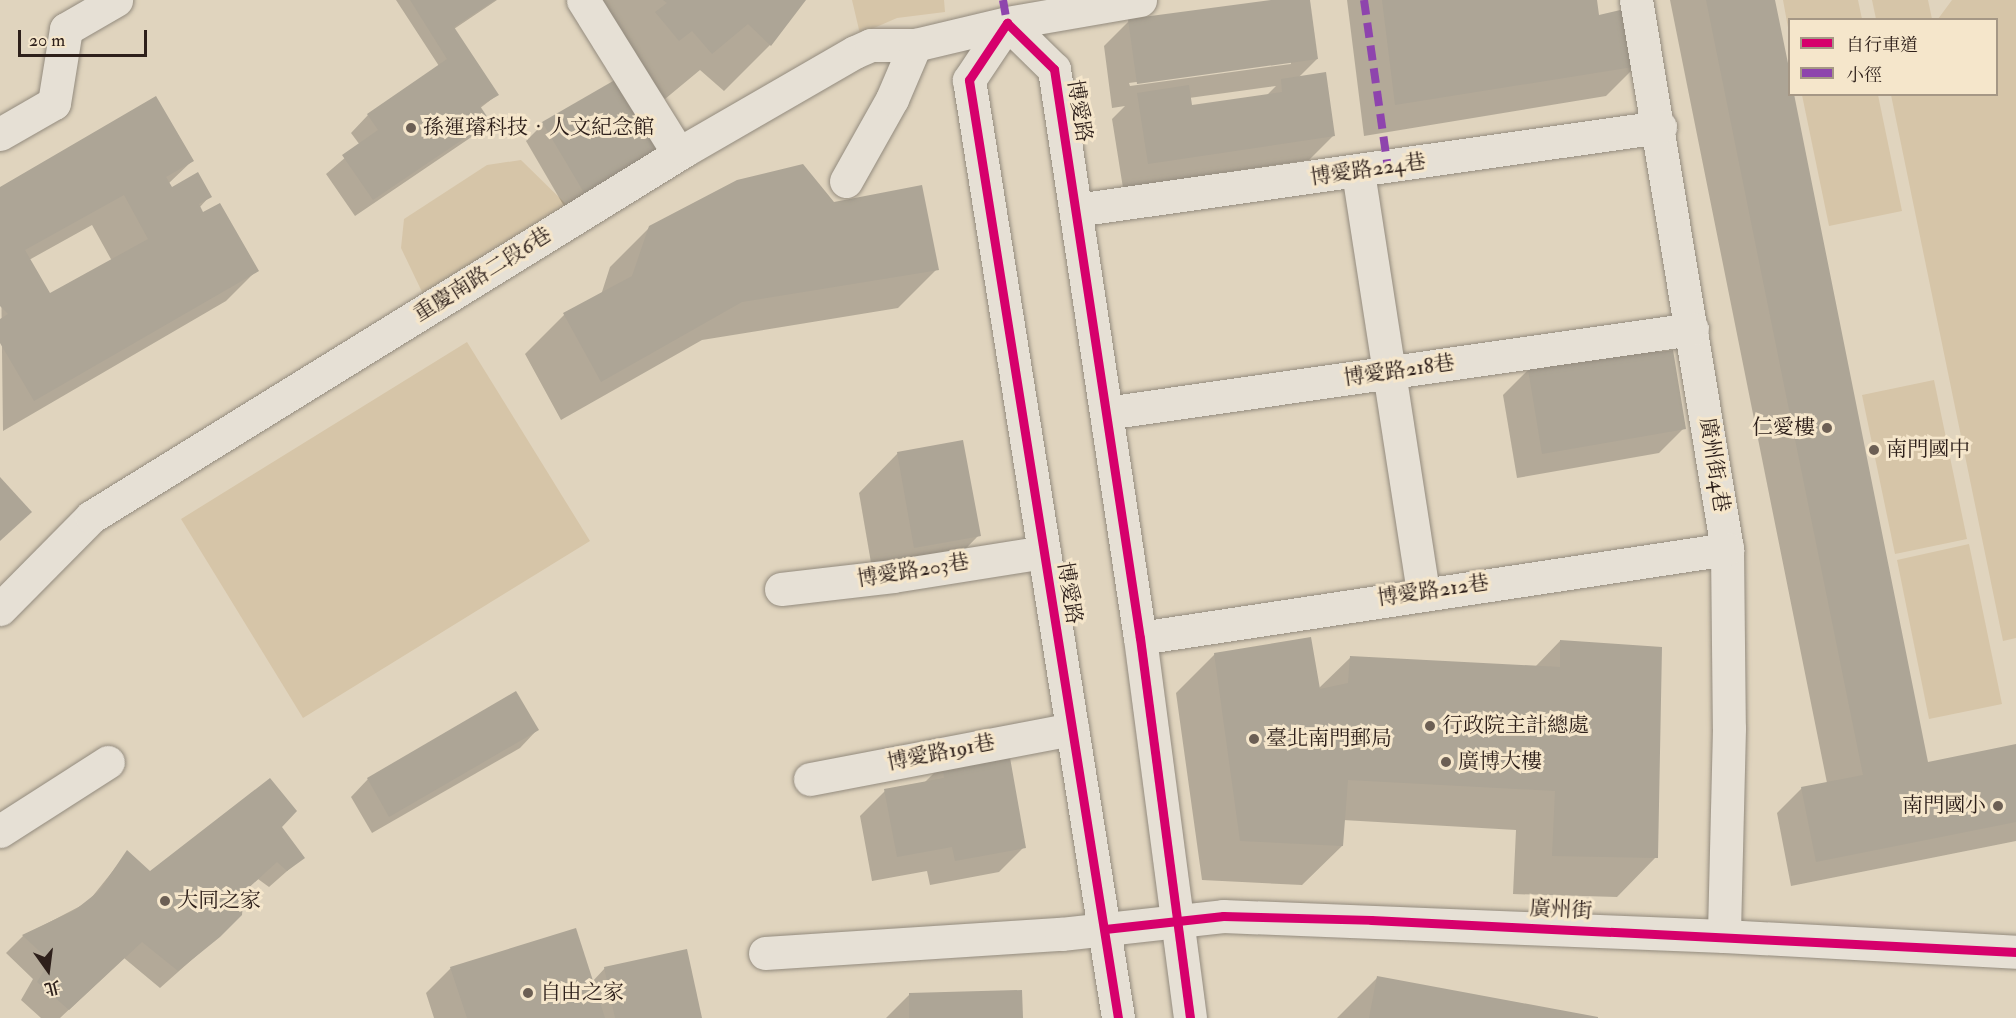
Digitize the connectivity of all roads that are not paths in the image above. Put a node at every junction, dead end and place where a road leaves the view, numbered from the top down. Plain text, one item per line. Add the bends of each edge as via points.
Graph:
1 (116, 0) edge
2 (583, 0) edge
3 (1140, 0) edge
4 (1636, 0) edge
5 (1005, 11) edge
6 (915, 45) junction
7 (1660, 127) junction
8 (0, 134) edge
9 (679, 154) junction
10 (1358, 172) junction
11 (846, 182) dead end
12 (1076, 210) junction
13 (1692, 329) junction
14 (1389, 372) junction
15 (1106, 413) junction
16 (1727, 549) junction
17 (1044, 552) junction
18 (781, 589) dead end
19 (1423, 593) junction
20 (0, 609) edge
21 (1140, 638) junction
22 (1072, 729) junction
23 (108, 762) dead end
24 (810, 779) dead end
25 (0, 831) edge
26 (1176, 922) junction
27 (1105, 929) junction
28 (1724, 936) junction
29 (2016, 952) edge
30 (765, 953) dead end
31 (1118, 1018) edge
32 (1190, 1018) edge

1 - 8 street via 66,30 54,103
2 - 9 street
3 - 5 street, 重慶南路二段6巷
4 - 7 street, 廣州街4巷
5 - 6 street, 重慶南路二段6巷
5 - 12 street, 博愛路 via 1054,69
5 - 17 street, 博愛路 via 969,81
6 - 9 street, 重慶南路二段6巷 via 871,45 855,52
6 - 11 street via 892,99
7 - 10 street, 博愛路224巷
7 - 13 street, 廣州街4巷
9 - 20 street, 重慶南路二段6巷 via 91,518
10 - 12 street, 博愛路224巷
10 - 14 street
12 - 15 street, 博愛路
13 - 14 street, 博愛路218巷
13 - 16 street, 廣州街4巷
14 - 15 street, 博愛路218巷
14 - 19 street
15 - 21 street, 博愛路
16 - 19 street, 博愛路212巷
16 - 28 street, 廣州街4巷 via 1729,728
17 - 18 street, 博愛路203巷
17 - 22 street, 博愛路
19 - 21 street, 博愛路212巷
21 - 26 street, 博愛路
22 - 24 street, 博愛路191巷
22 - 27 street, 博愛路
23 - 25 street
26 - 27 street, 廣州街
26 - 28 street, 廣州街 via 1223,916 1348,919
26 - 32 street, 博愛路
27 - 30 street, 廣州街
27 - 31 street, 博愛路
28 - 29 street, 廣州街

